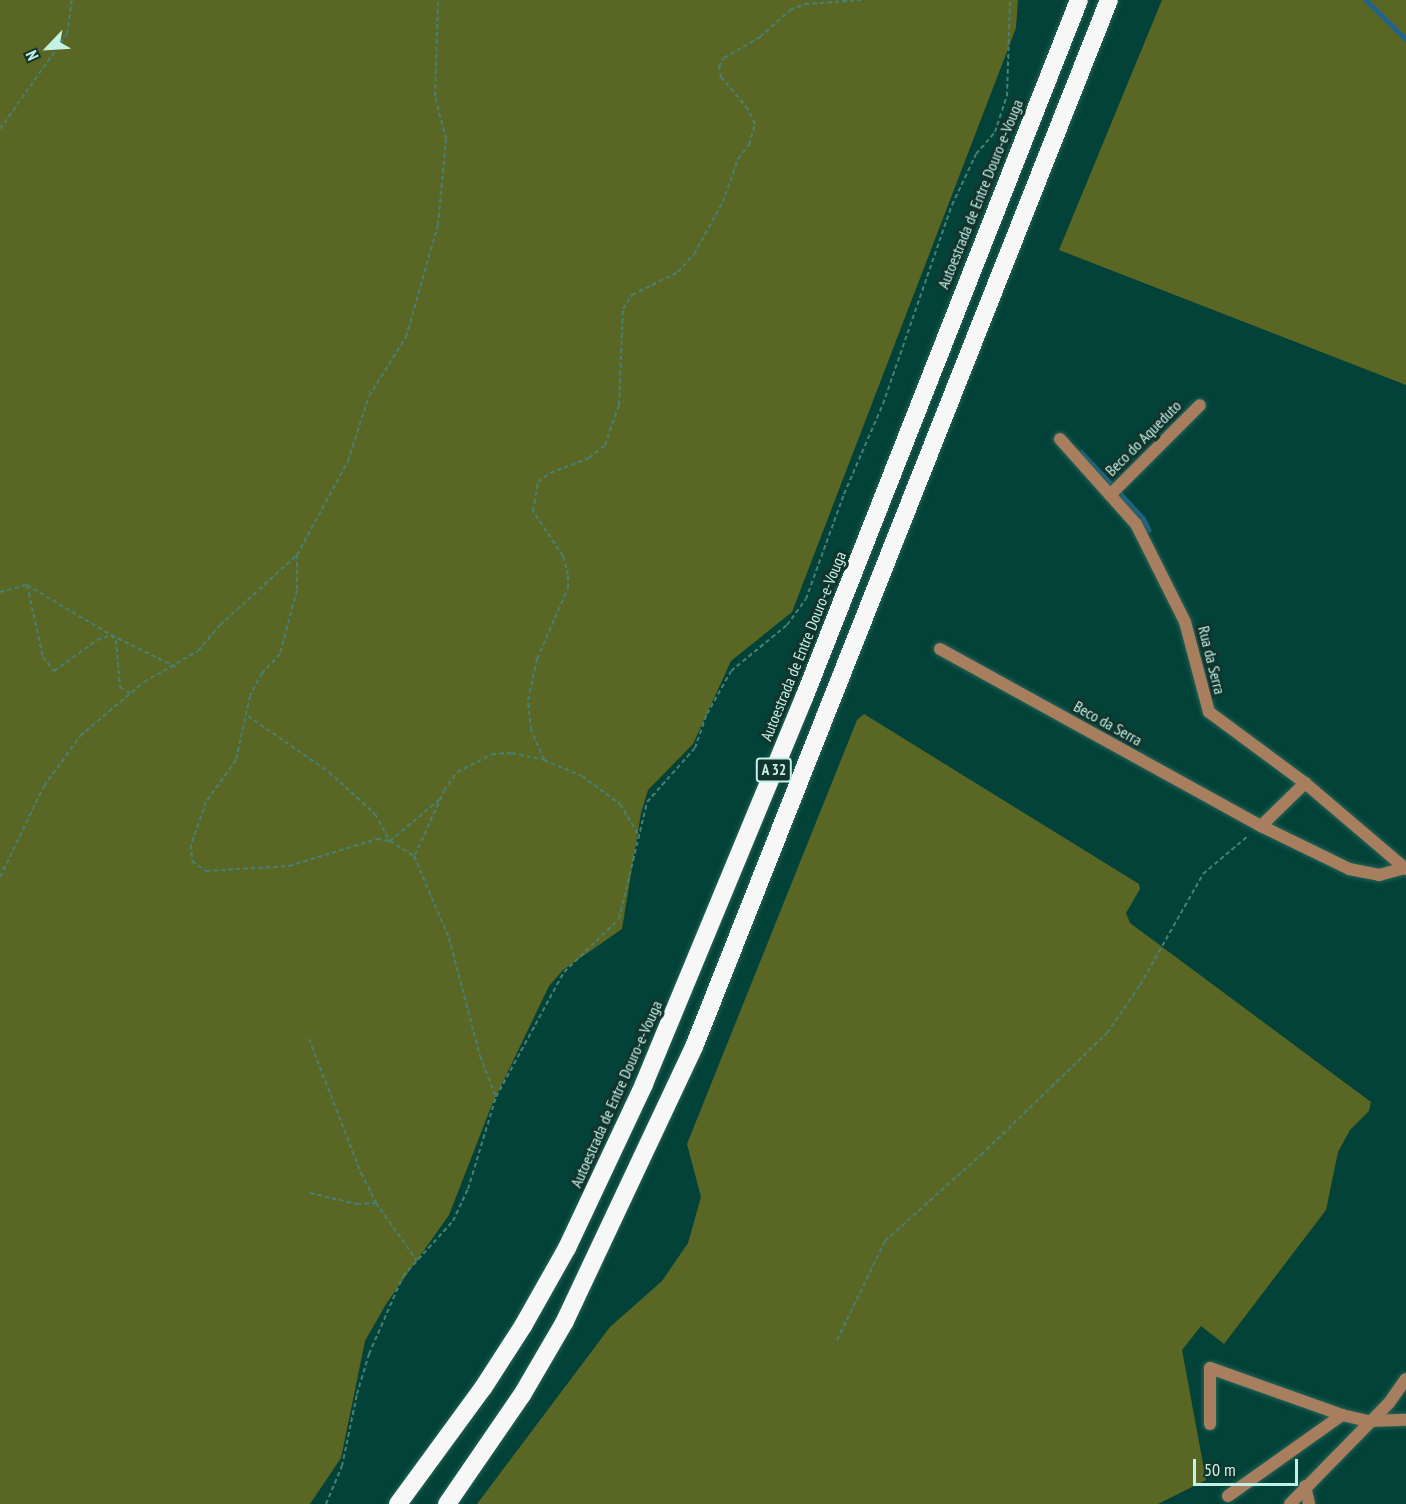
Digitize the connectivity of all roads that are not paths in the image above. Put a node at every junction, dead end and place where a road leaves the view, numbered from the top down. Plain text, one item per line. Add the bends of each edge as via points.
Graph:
1 (1079, 0) edge
2 (1109, 0) edge
3 (1200, 405) dead end
4 (1060, 439) dead end
5 (1110, 495) junction
6 (940, 649) dead end
7 (1305, 783) junction
8 (1261, 826) junction
9 (1405, 869) edge
10 (1406, 1379) edge
11 (1342, 1415) junction
12 (1406, 1420) edge
13 (1369, 1421) junction
14 (1210, 1424) dead end
15 (1305, 1486) junction
16 (1228, 1496) dead end
17 (398, 1504) edge
18 (447, 1504) edge
19 (1290, 1504) edge
20 (1309, 1504) edge

1 - 17 highway, Autoestrada de Entre Douro-e-Vouga / A 32 via 804,698 644,1084 567,1248 523,1326
2 - 18 highway, A 32 via 694,1047 565,1321 522,1395
3 - 5 street, Beco do Aqueduto
4 - 5 street, Rua da Serra
5 - 7 street, Rua da Serra via 1136,524 1185,622 1209,712
6 - 8 street, Beco da Serra
7 - 8 street
7 - 9 street, Rua da Serra
8 - 9 street, Beco da Serra via 1349,869 1379,874
10 - 13 street
11 - 13 street
11 - 14 street via 1210,1368
11 - 16 street
12 - 13 street
13 - 15 street
15 - 19 street
15 - 20 street

